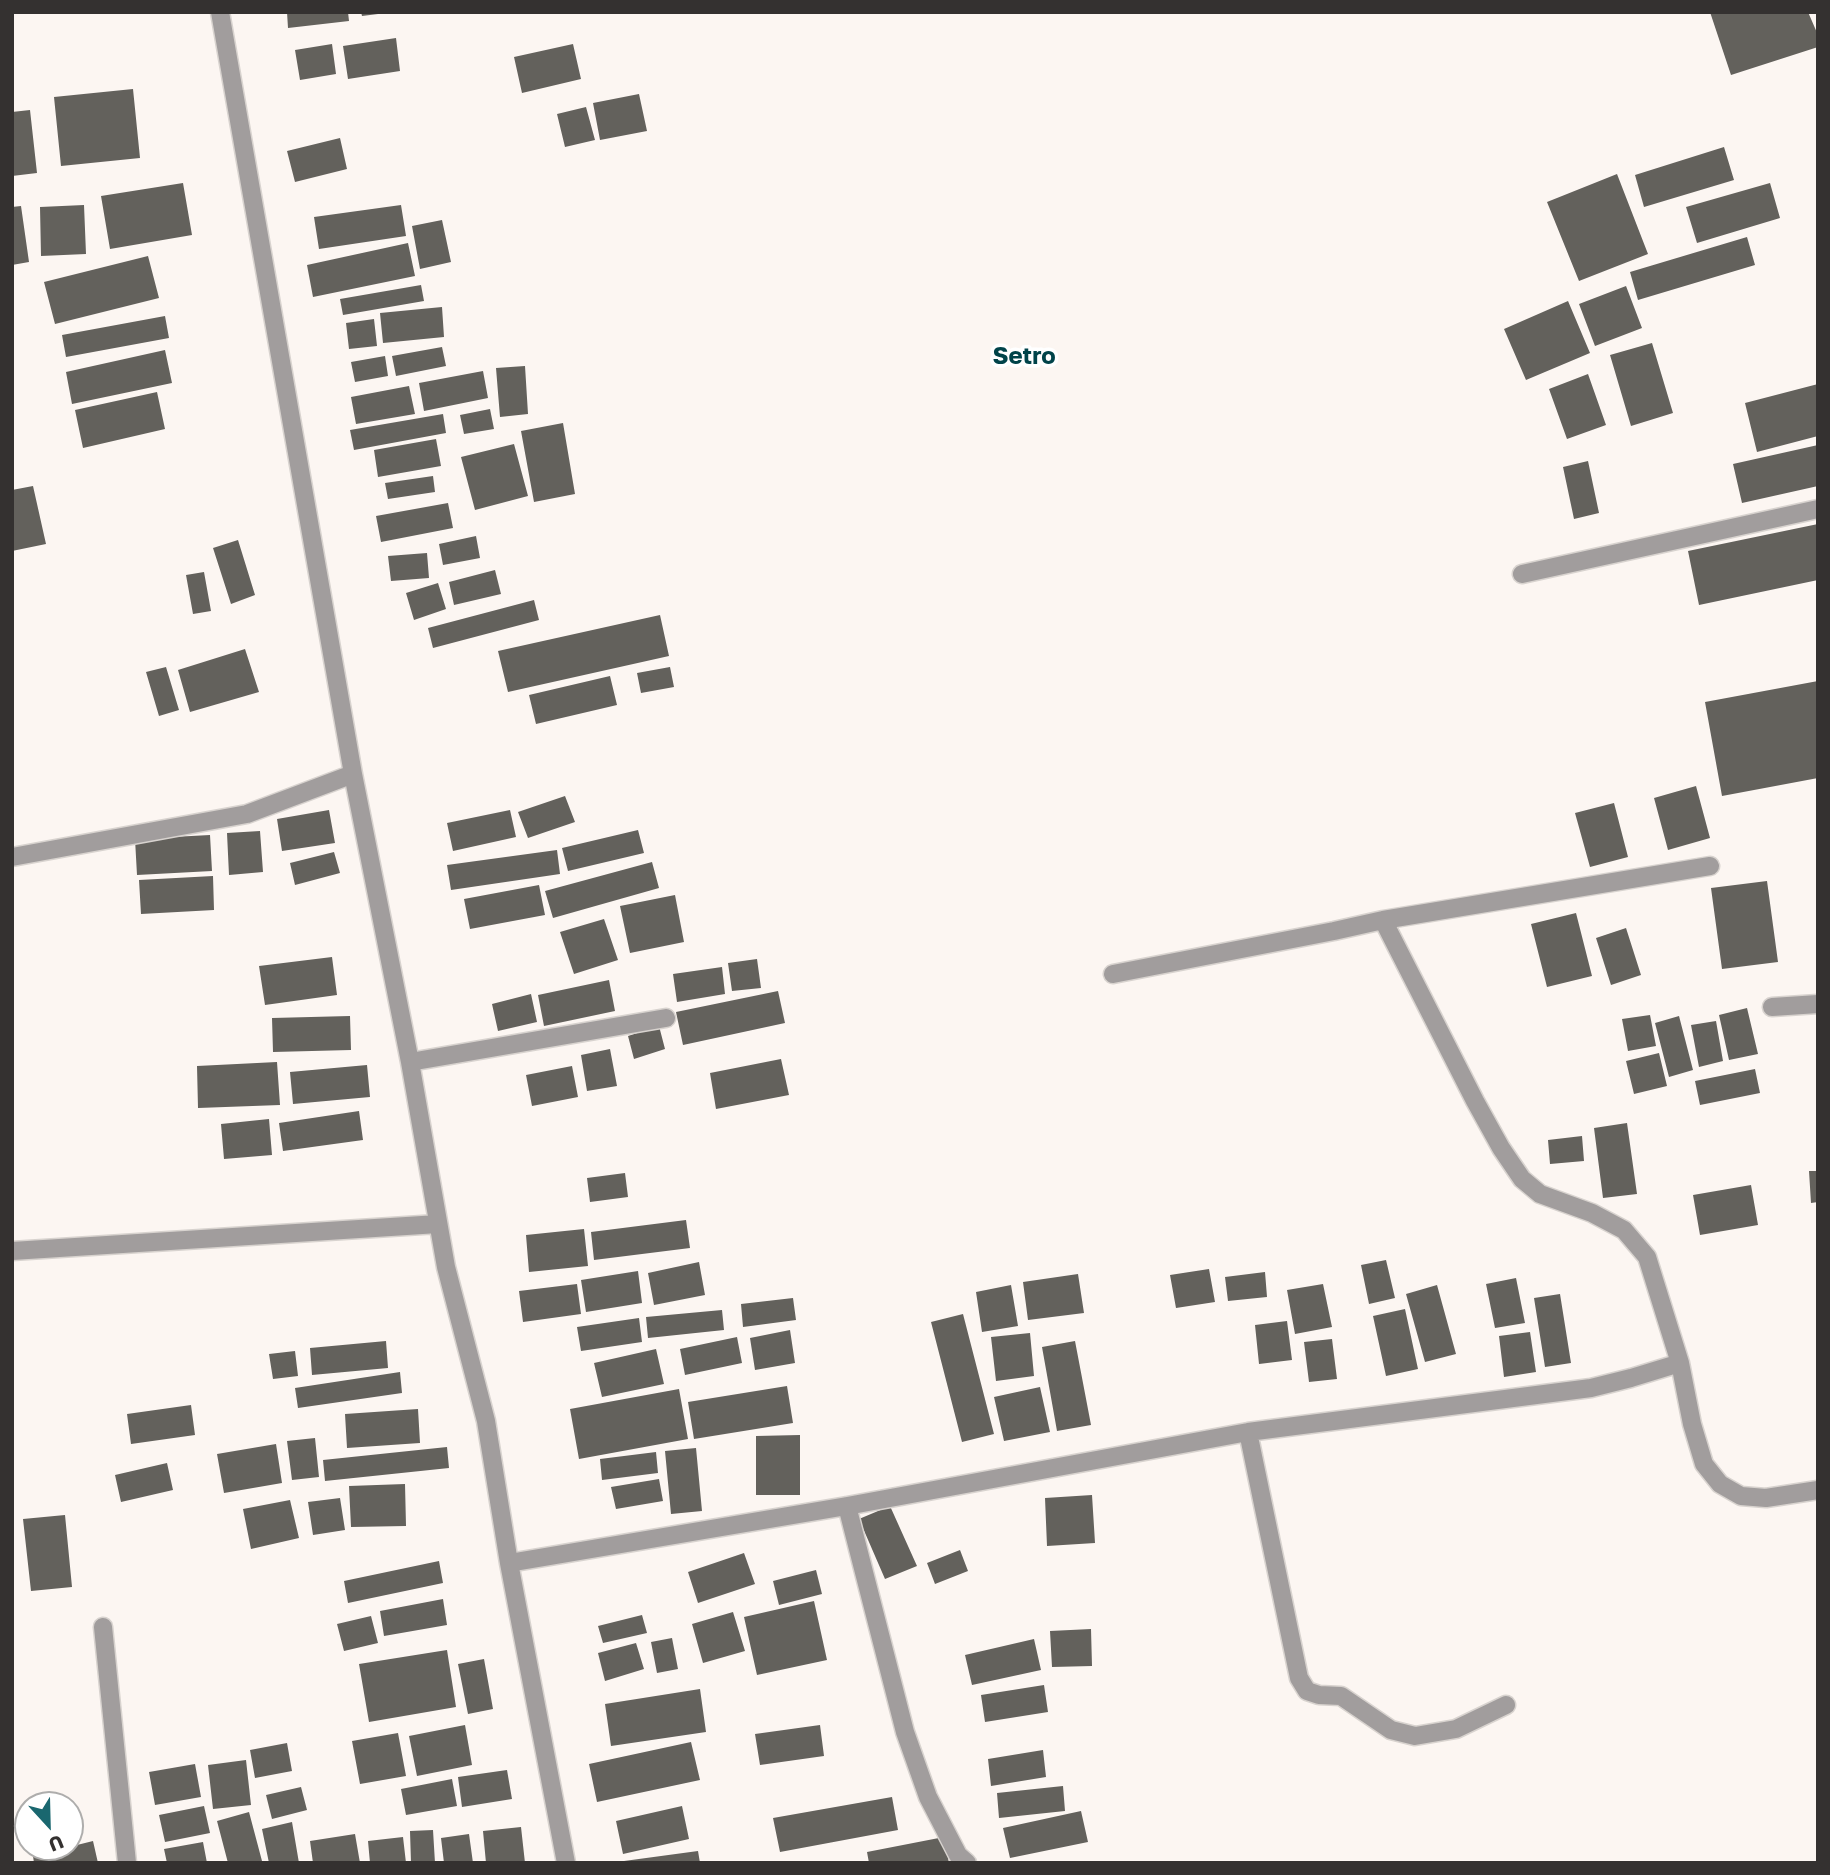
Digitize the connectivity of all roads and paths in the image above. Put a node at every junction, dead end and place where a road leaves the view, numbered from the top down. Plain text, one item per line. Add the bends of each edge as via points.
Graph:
1 (220, 12) edge
2 (1818, 509) edge
3 (1522, 574) dead end
4 (353, 774) junction
5 (12, 857) edge
6 (1710, 866) dead end
7 (1383, 920) junction
8 (1113, 974) dead end
9 (1818, 1004) edge
10 (1772, 1007) dead end
11 (666, 1018) dead end
12 (410, 1062) junction
13 (439, 1224) junction
14 (12, 1251) edge
15 (1680, 1363) junction
16 (1248, 1432) junction
17 (1818, 1490) edge
18 (847, 1506) junction
19 (509, 1563) junction
20 (103, 1628) dead end
21 (1506, 1705) dead end
22 (127, 1863) edge
23 (566, 1863) edge
24 (968, 1863) edge

1 - 4 street
2 - 3 street
4 - 5 street via 247,814
4 - 12 street
6 - 7 street
7 - 8 street
7 - 15 street via 1500,1148 1522,1180 1540,1194 1624,1230 1647,1257
9 - 10 street
11 - 12 street
12 - 13 street
13 - 14 street
13 - 19 street via 486,1421
15 - 16 street via 1591,1388
15 - 17 street via 1704,1464 1720,1484 1741,1496 1766,1498
16 - 18 street
16 - 21 street via 1299,1678 1307,1691 1341,1696 1391,1730 1415,1736 1457,1729
18 - 19 street
18 - 24 street via 905,1732 928,1797 958,1856
19 - 23 street
20 - 22 street

